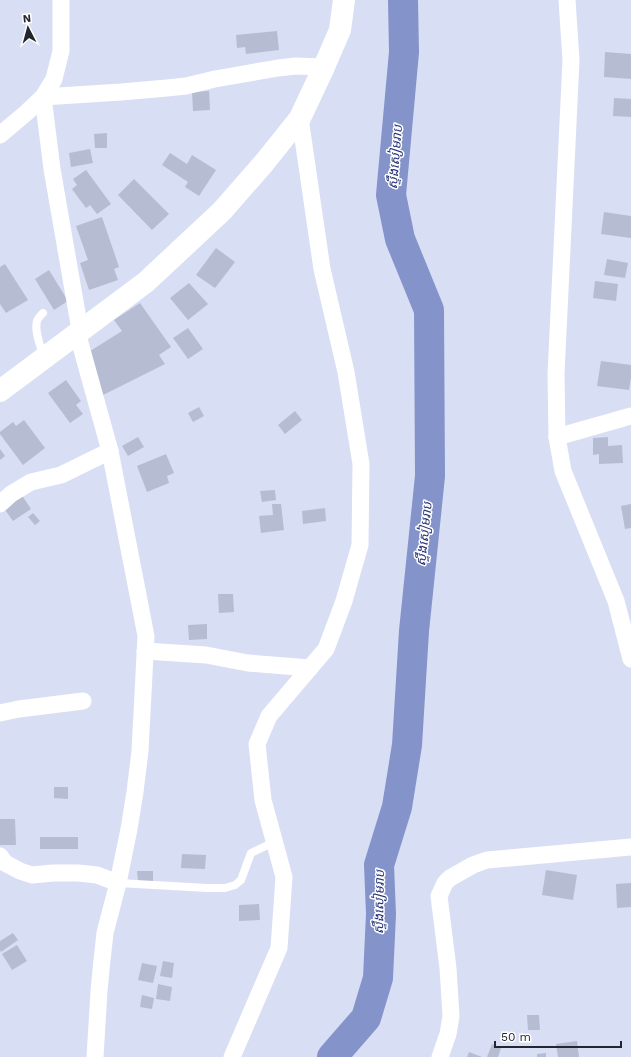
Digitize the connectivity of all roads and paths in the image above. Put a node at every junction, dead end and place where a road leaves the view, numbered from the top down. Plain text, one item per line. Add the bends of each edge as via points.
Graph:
1 (61, 0) edge
2 (344, 0) edge
3 (567, 0) edge
4 (324, 68) junction
5 (43, 97) junction
6 (300, 118) junction
7 (0, 135) edge
8 (43, 313) dead end
9 (79, 331) junction
10 (44, 358) junction
11 (0, 391) edge
12 (631, 416) edge
13 (557, 437) junction
14 (110, 451) junction
15 (0, 504) edge
16 (145, 651) junction
17 (631, 660) edge
18 (310, 668) junction
19 (83, 701) dead end
20 (0, 713) edge
21 (274, 842) junction
22 (631, 847) edge
23 (2, 861) edge
24 (118, 884) junction
25 (95, 1057) edge
26 (232, 1057) edge
27 (440, 1057) edge

1 - 5 street via 60,51 54,79
2 - 4 street via 340,30
3 - 13 street via 571,60 556,374
4 - 5 street via 296,66 186,86
4 - 6 street
5 - 7 street
5 - 9 street via 52,169
6 - 9 street via 222,211 146,282
6 - 18 street via 322,269 346,372 361,464 360,545 344,601 326,649
8 - 10 lane via 37,319 36,325
9 - 10 street
9 - 14 street
10 - 11 street
12 - 13 street
13 - 17 street via 563,471 616,601
14 - 15 street via 61,475 31,482
14 - 16 street via 146,636
16 - 18 street via 206,655 248,663
16 - 24 street via 140,752
18 - 21 street via 269,716 257,744 263,800
19 - 20 street
21 - 24 lane via 251,853 241,880 225,888
21 - 26 street via 284,877 278,948
22 - 27 street via 488,860 462,870 445,883 439,896 451,1016
23 - 24 street via 32,875 78,873 97,875
24 - 25 street via 105,933

